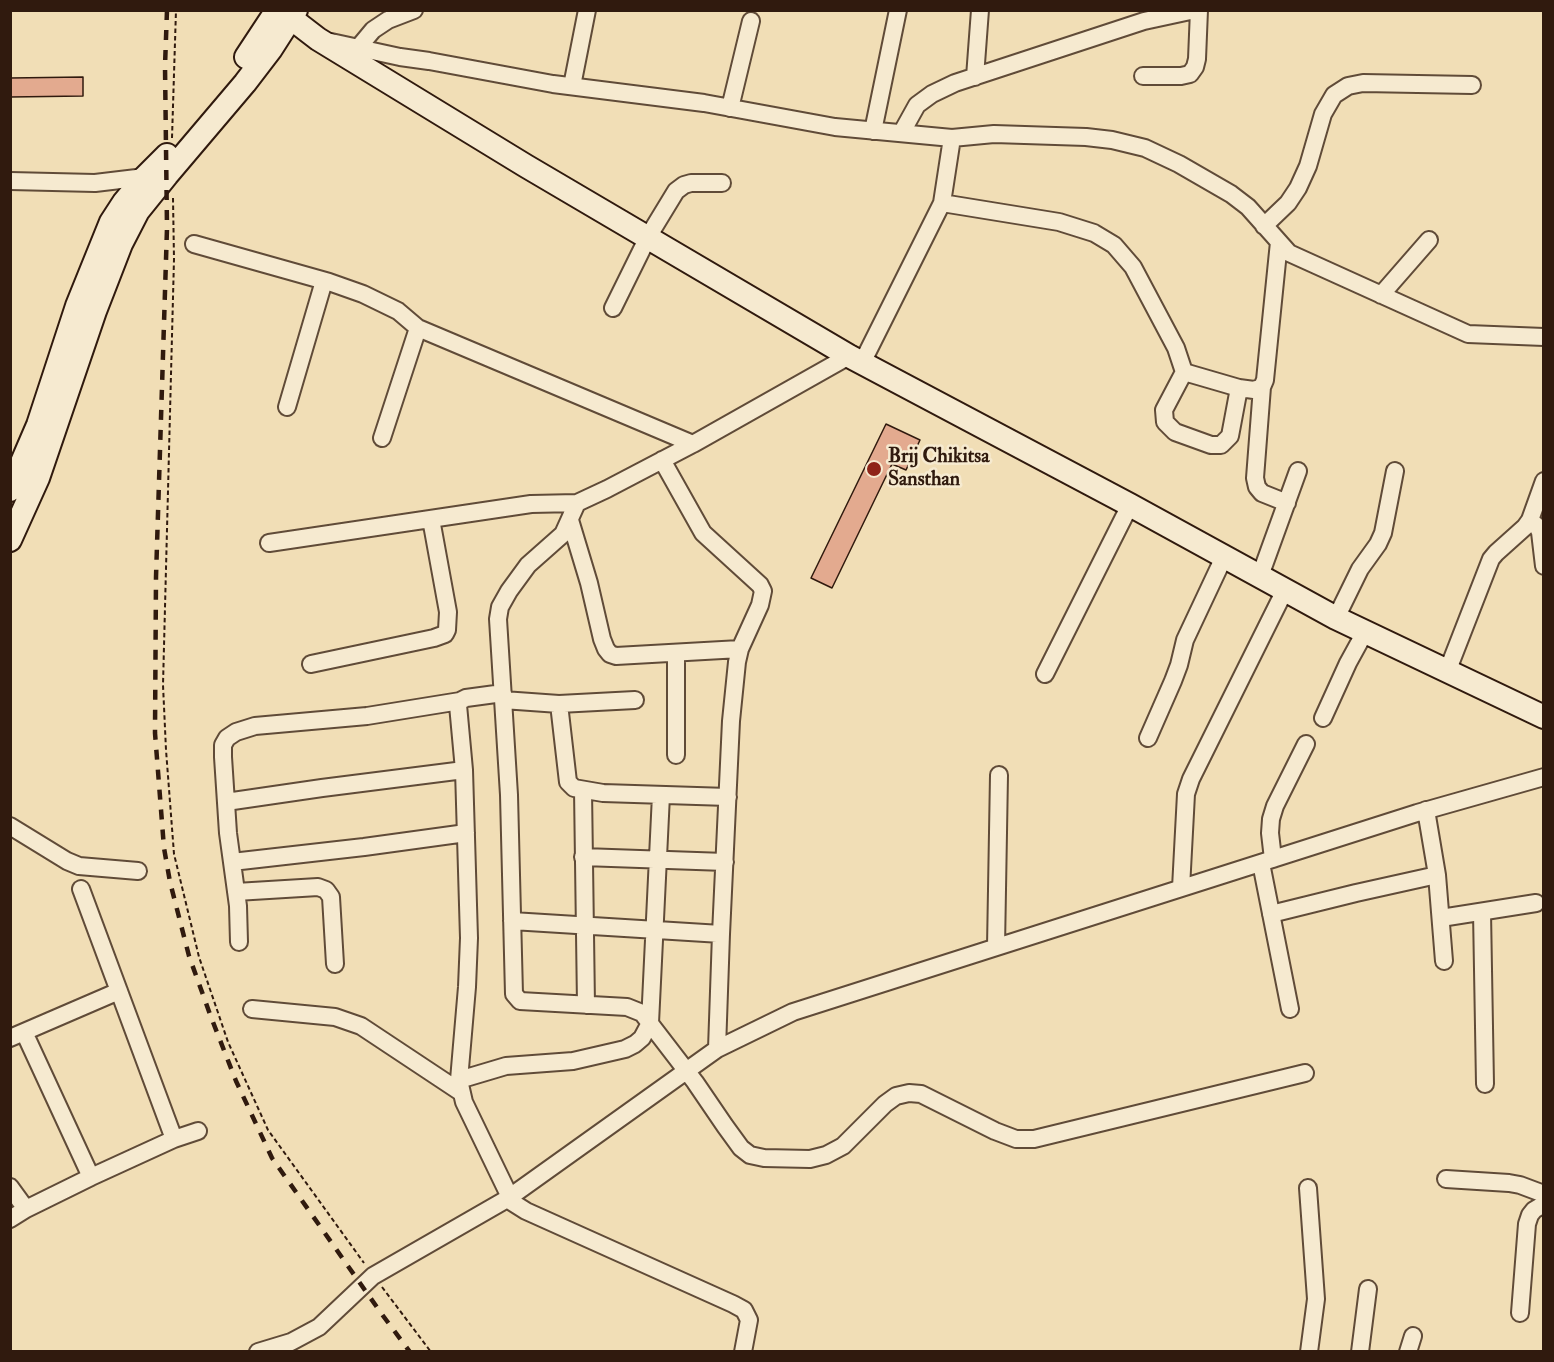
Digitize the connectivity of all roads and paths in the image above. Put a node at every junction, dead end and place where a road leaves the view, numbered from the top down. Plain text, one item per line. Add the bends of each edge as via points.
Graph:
1 (176, 10) edge
2 (414, 10) edge
3 (587, 10) edge
4 (898, 10) edge
5 (980, 10) edge
6 (1197, 10) edge
7 (285, 13) edge
8 (1161, 14) edge
9 (751, 21) dead end
10 (318, 39) junction
11 (358, 48) junction
12 (1143, 76) dead end
13 (975, 77) junction
14 (1472, 85) dead end
15 (572, 86) junction
16 (730, 108) junction
17 (873, 131) junction
18 (902, 132) junction
19 (952, 138) junction
20 (172, 159) junction
21 (145, 177) junction
22 (10, 182) edge
23 (722, 183) dead end
24 (942, 203) junction
25 (1264, 226) junction
26 (648, 237) junction
27 (1429, 240) dead end
28 (1279, 242) junction
29 (194, 244) dead end
30 (324, 281) junction
31 (1381, 295) junction
32 (613, 308) dead end
33 (418, 328) junction
34 (1544, 337) edge
35 (856, 359) junction
36 (1184, 372) junction
37 (1262, 387) junction
38 (1239, 388) junction
39 (287, 407) dead end
40 (382, 438) dead end
41 (693, 444) junction
42 (662, 460) junction
43 (1298, 471) dead end
44 (1395, 471) dead end
45 (1544, 481) edge
46 (10, 490) edge
47 (578, 503) junction
48 (1287, 503) junction
49 (1130, 505) junction
50 (431, 519) junction
51 (570, 520) junction
52 (1530, 520) junction
53 (10, 540) edge
54 (269, 543) dead end
55 (1224, 557) junction
56 (1544, 566) edge
57 (1260, 576) junction
58 (1285, 590) junction
59 (1336, 618) junction
60 (1365, 632) junction
61 (740, 649) junction
62 (676, 653) junction
63 (312, 664) dead end
64 (1447, 672) junction
65 (1045, 674) dead end
66 (503, 697) junction
67 (635, 700) dead end
68 (460, 701) junction
69 (559, 704) junction
70 (1544, 717) edge
71 (1323, 718) dead end
72 (1148, 738) dead end
73 (1306, 744) dead end
74 (676, 755) dead end
75 (464, 770) junction
76 (999, 775) dead end
77 (1544, 777) edge
78 (583, 790) junction
79 (661, 795) junction
80 (728, 797) junction
81 (226, 802) junction
82 (1426, 810) junction
83 (10, 826) edge
84 (466, 833) junction
85 (583, 858) junction
86 (658, 859) junction
87 (1267, 861) junction
88 (232, 862) junction
89 (724, 862) junction
90 (138, 871) dead end
91 (1437, 875) junction
92 (1182, 888) junction
93 (81, 889) dead end
94 (236, 892) junction
95 (1536, 903) dead end
96 (1482, 912) junction
97 (1271, 914) junction
98 (1441, 918) junction
99 (512, 921) junction
100 (584, 925) junction
101 (654, 929) junction
102 (721, 934) junction
103 (239, 942) dead end
104 (996, 947) junction
105 (1444, 961) dead end
106 (335, 964) dead end
107 (119, 991) junction
108 (586, 1005) junction
109 (252, 1009) dead end
110 (1290, 1009) dead end
111 (650, 1023) junction
112 (17, 1035) edge
113 (717, 1049) junction
114 (686, 1071) junction
115 (1305, 1073) dead end
116 (1485, 1084) dead end
117 (460, 1087) junction
118 (198, 1131) dead end
119 (174, 1139) junction
120 (91, 1177) junction
121 (1446, 1179) dead end
122 (10, 1187) edge
123 (1308, 1188) dead end
124 (1544, 1194) edge
125 (509, 1197) junction
126 (1544, 1203) edge
127 (26, 1209) junction
128 (10, 1219) edge
129 (373, 1276) junction
130 (1368, 1289) dead end
131 (1520, 1313) dead end
132 (258, 1352) edge
133 (431, 1352) edge
134 (743, 1352) edge
135 (1309, 1352) edge
136 (1360, 1352) edge

1 - 20 path
2 - 11 street via 373,30
3 - 15 street
4 - 17 street
5 - 13 street
6 - 8 street
6 - 12 street via 1197,59 1190,74
7 - 10 street
7 - 20 street via 257,42
8 - 13 street
9 - 16 street
10 - 11 street
10 - 26 street
11 - 15 street
13 - 18 street via 932,94 917,105
14 - 25 street via 1362,83 1341,90 1323,114 1298,188
15 - 16 street
16 - 17 street
17 - 18 street
18 - 19 street
19 - 24 street
19 - 25 street via 994,134 1086,137 1145,148 1231,194
20 - 21 street
20 - 53 street via 121,244 38,478
20 - 129 path via 174,259 163,685 174,854 206,978 228,1042 268,1130
21 - 22 street via 94,183
21 - 46 street via 111,222 77,306 38,426
23 - 26 street via 691,183 676,190
24 - 35 street
24 - 36 street via 1059,222 1094,233 1114,245 1133,267 1176,348
25 - 28 street
26 - 32 street
26 - 35 street
27 - 31 street
28 - 31 street via 1289,253
28 - 37 street
29 - 30 street
30 - 33 street via 398,311
30 - 39 street
31 - 34 street via 1468,334
33 - 40 street
33 - 41 street
35 - 41 street
35 - 49 street
36 - 38 street
36 - 38 street via 1164,410 1165,422 1175,432 1211,445 1221,445 1230,436
37 - 38 street
37 - 48 street via 1255,478 1262,493
41 - 42 street
42 - 47 street
42 - 61 street via 703,533 763,591
43 - 48 street
44 - 59 street via 1383,533 1360,568
45 - 52 street
47 - 50 street via 531,504
47 - 51 street
48 - 57 street
49 - 55 street
49 - 65 street
50 - 54 street
50 - 63 street via 448,612 445,634
51 - 62 street via 606,649 616,656
51 - 66 street via 563,534 528,565 500,607
52 - 56 street via 1540,532
52 - 64 street via 1491,559
55 - 57 street
55 - 72 street via 1185,640 1173,681
57 - 58 street
58 - 59 street
58 - 92 street via 1191,779 1186,794
59 - 60 street
60 - 64 street
60 - 71 street
61 - 62 street
61 - 80 street via 731,721
62 - 74 street
64 - 70 street
66 - 68 street
66 - 69 street
66 - 99 street
67 - 69 street
68 - 75 street
68 - 81 street via 367,716 255,726 236,732 223,745
69 - 78 street via 568,782
73 - 87 street via 1275,806
75 - 81 street
75 - 84 street
76 - 104 street
77 - 82 street
78 - 79 street
78 - 85 street
79 - 80 street
79 - 86 street
80 - 89 street
81 - 88 street
82 - 87 street
82 - 91 street
83 - 90 street via 79,866
84 - 88 street
84 - 117 street via 469,938
85 - 86 street
85 - 100 street
86 - 89 street
86 - 101 street
87 - 92 street
87 - 97 street
88 - 94 street
89 - 102 street
91 - 97 street
91 - 98 street
92 - 104 street
93 - 107 street
94 - 103 street
94 - 106 street via 318,887 326,890 332,897
95 - 96 street
96 - 98 street
96 - 116 street
97 - 110 street
98 - 105 street
99 - 100 street
99 - 108 street via 514,994 520,1001
100 - 101 street
100 - 108 street
101 - 102 street
101 - 111 street
102 - 113 street
104 - 113 street via 793,1012
107 - 112 street
107 - 119 street
108 - 111 street via 627,1007 642,1013
109 - 117 street via 335,1017 354,1023
111 - 114 street
111 - 117 street via 642,1038 625,1049 573,1061 506,1066
112 - 120 street
113 - 114 street
114 - 115 street via 750,1155 810,1159 843,1146 885,1104 909,1093 921,1094 1016,1139 1034,1139
114 - 125 street
117 - 125 street
118 - 119 street
119 - 120 street
120 - 127 street
121 - 124 street via 1509,1183
122 - 127 street
123 - 135 street via 1316,1299
125 - 129 street
125 - 134 street via 526,1211 744,1310 749,1320
126 - 131 street via 1534,1210 1527,1224
127 - 128 street
129 - 132 street via 319,1327 291,1342
129 - 133 path
130 - 136 street

